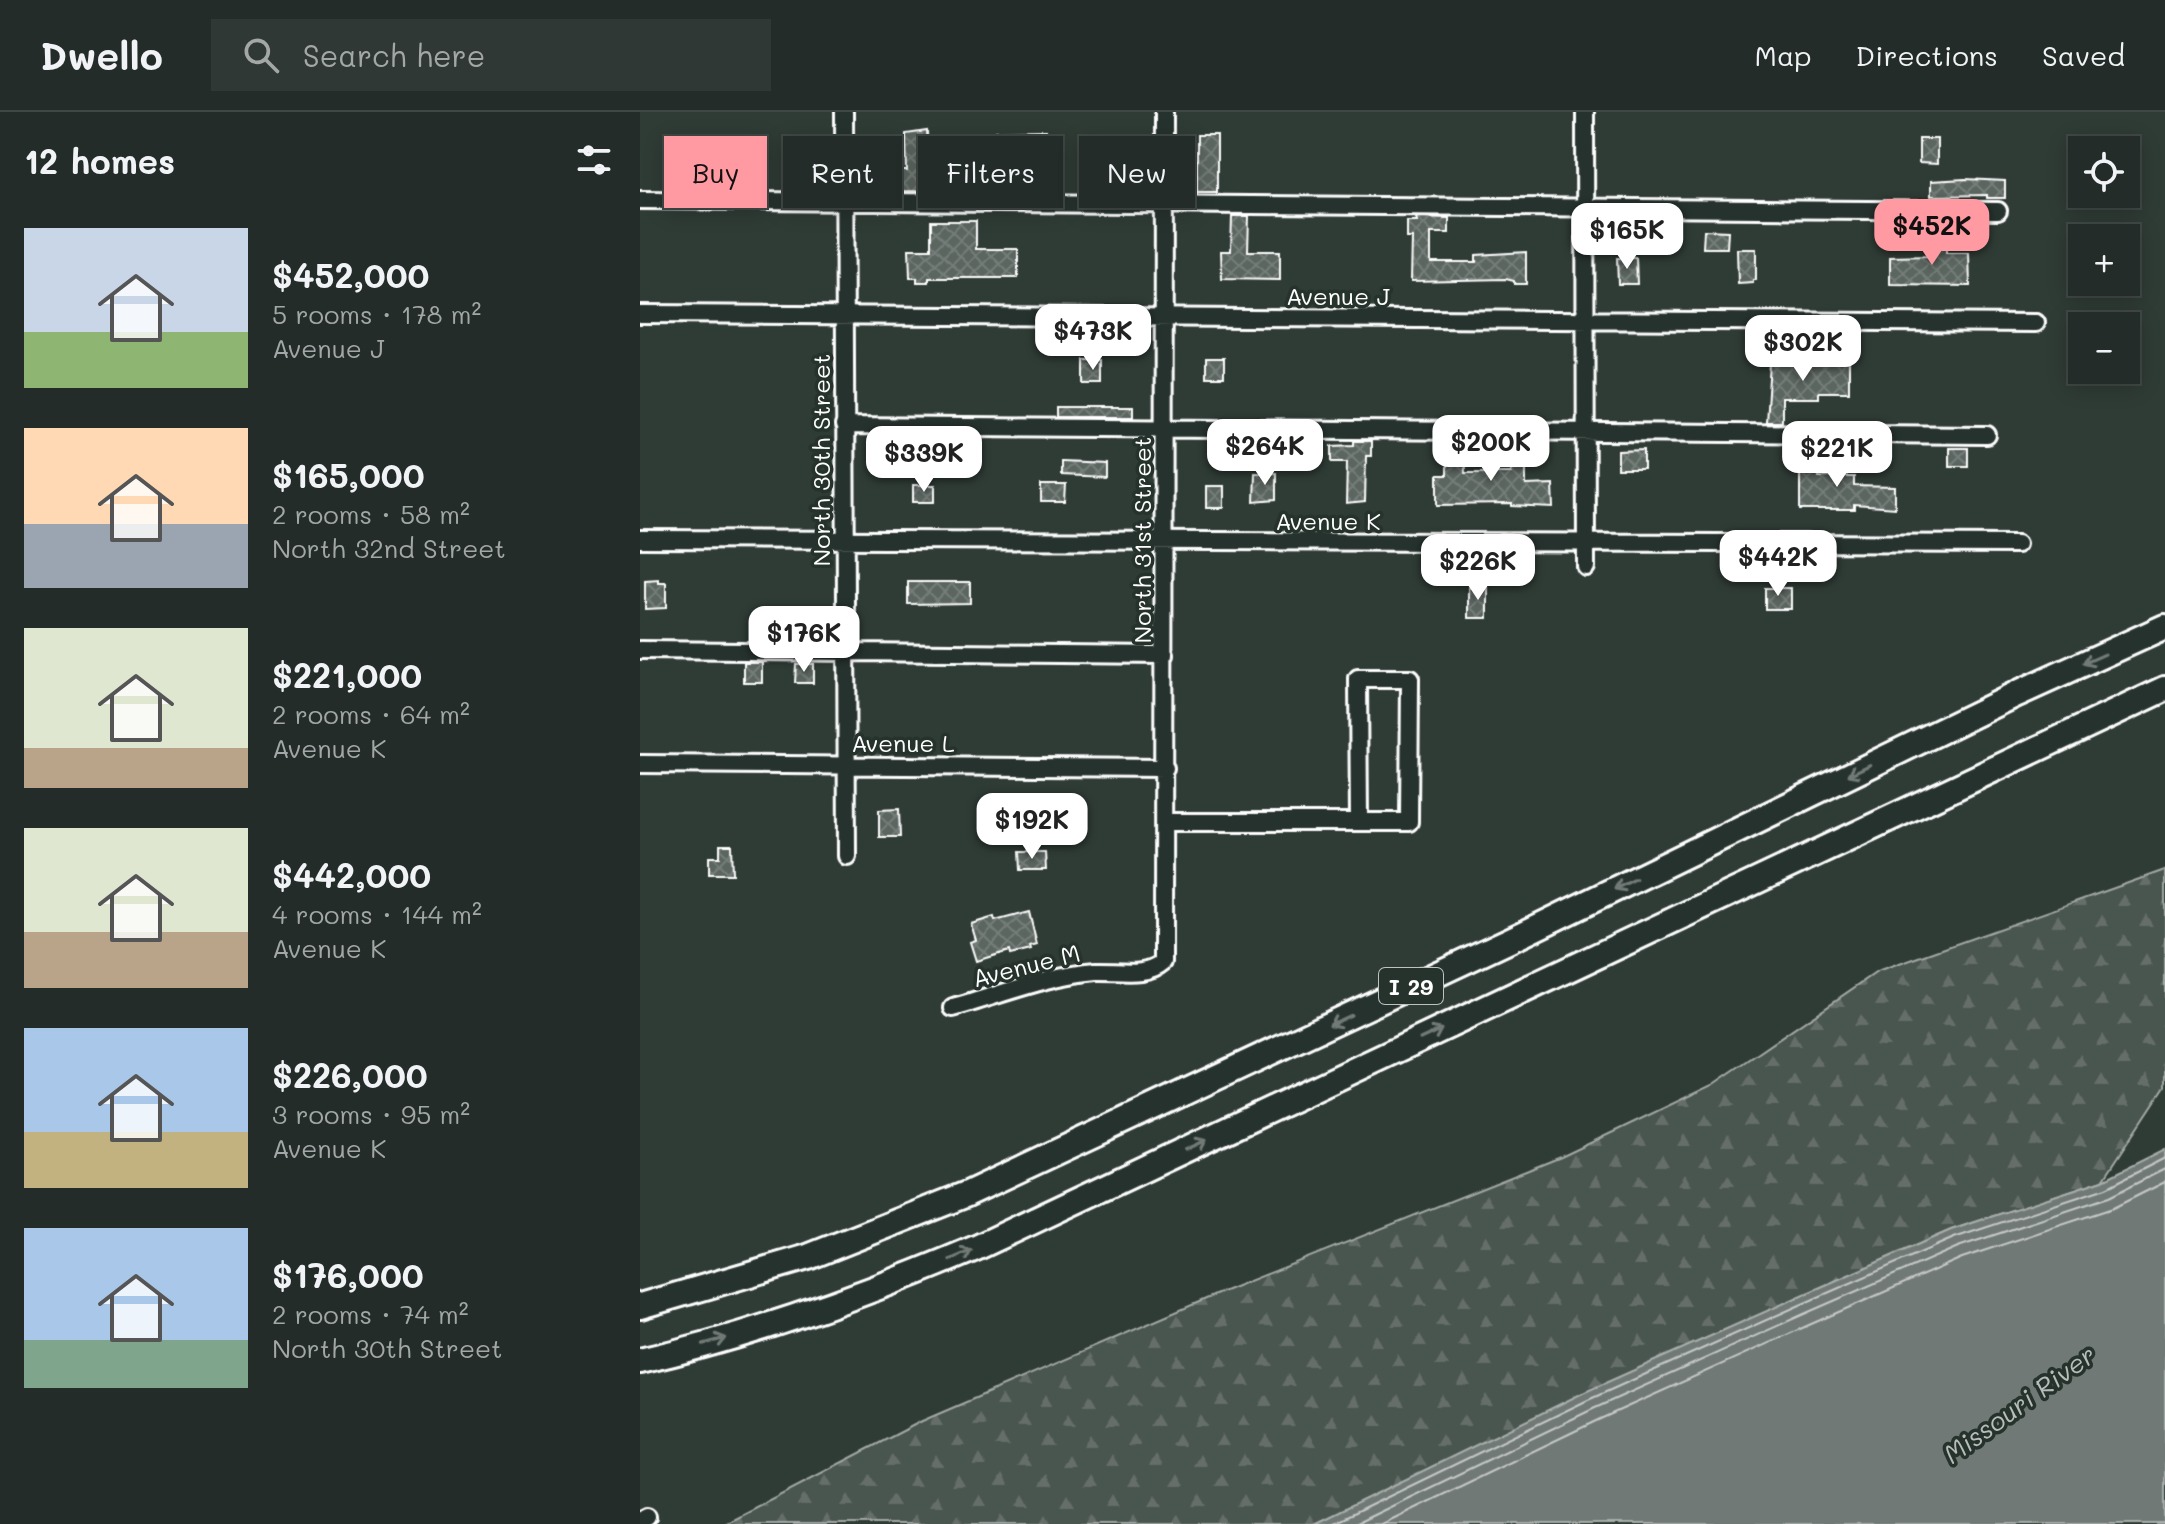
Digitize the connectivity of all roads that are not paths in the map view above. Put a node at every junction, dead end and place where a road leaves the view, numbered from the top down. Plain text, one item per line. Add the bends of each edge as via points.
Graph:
1 (844, 112) edge
2 (1164, 112) edge
3 (1585, 112) edge
4 (844, 136) edge
5 (1164, 136) edge
6 (640, 200) edge
7 (783, 201) edge
8 (902, 201) edge
9 (1079, 202) edge
10 (1195, 203) edge
11 (1585, 207) junction
12 (844, 208) edge
13 (1164, 208) edge
14 (1998, 211) dead end
15 (640, 314) edge
16 (844, 316) junction
17 (1164, 318) junction
18 (1586, 321) junction
19 (2036, 323) dead end
20 (844, 426) junction
21 (1165, 429) junction
22 (1586, 431) junction
23 (1987, 435) dead end
24 (640, 539) edge
25 (844, 540) junction
26 (1165, 543) junction
27 (2017, 544) dead end
28 (1586, 545) junction
29 (1586, 567) dead end
30 (2165, 627) edge
31 (640, 650) edge
32 (845, 652) junction
33 (1165, 655) junction
34 (2165, 689) edge
35 (640, 764) edge
36 (845, 766) junction
37 (1165, 768) junction
38 (1165, 822) junction
39 (1359, 822) junction
40 (847, 856) dead end
41 (1159, 966) joint
42 (953, 1008) dead end
43 (640, 1306) edge
44 (640, 1361) edge

1 - 4 street, North 30th Street
2 - 5 street, North 31st Street
3 - 11 street
6 - 7 street
8 - 9 street
10 - 11 street
11 - 14 street
11 - 18 street
12 - 16 street, North 30th Street
13 - 17 street, North 31st Street
15 - 16 street, Avenue J
16 - 17 street, Avenue J
16 - 20 street, North 30th Street
17 - 18 street, Avenue J
17 - 21 street, North 31st Street
18 - 19 street, Avenue J
18 - 22 street
20 - 21 street
20 - 25 street, North 30th Street
21 - 22 street
21 - 26 street, North 31st Street
22 - 23 street
22 - 28 street
24 - 25 street, Avenue K
25 - 26 street, Avenue K
25 - 32 street, North 30th Street
26 - 28 street, Avenue K
26 - 33 street, North 31st Street
27 - 28 street, Avenue K
28 - 29 street
30 -> 43 highway, I 29 via 967,1194 808,1257
31 - 32 street
32 - 33 street
32 - 36 street, North 30th Street
33 - 37 street, North 31st Street
44 -> 34 highway, I 29 via 777,1323 976,1248
35 - 36 street, Avenue L
36 - 37 street, Avenue L
36 - 40 street, North 30th Street
37 - 38 street, North 31st Street
38 - 39 street
38 - 41 street, North 31st Street via 1165,953
39 - 39 street via 1409,822 1410,679 1358,679
41 - 42 street, Avenue M via 1068,976

